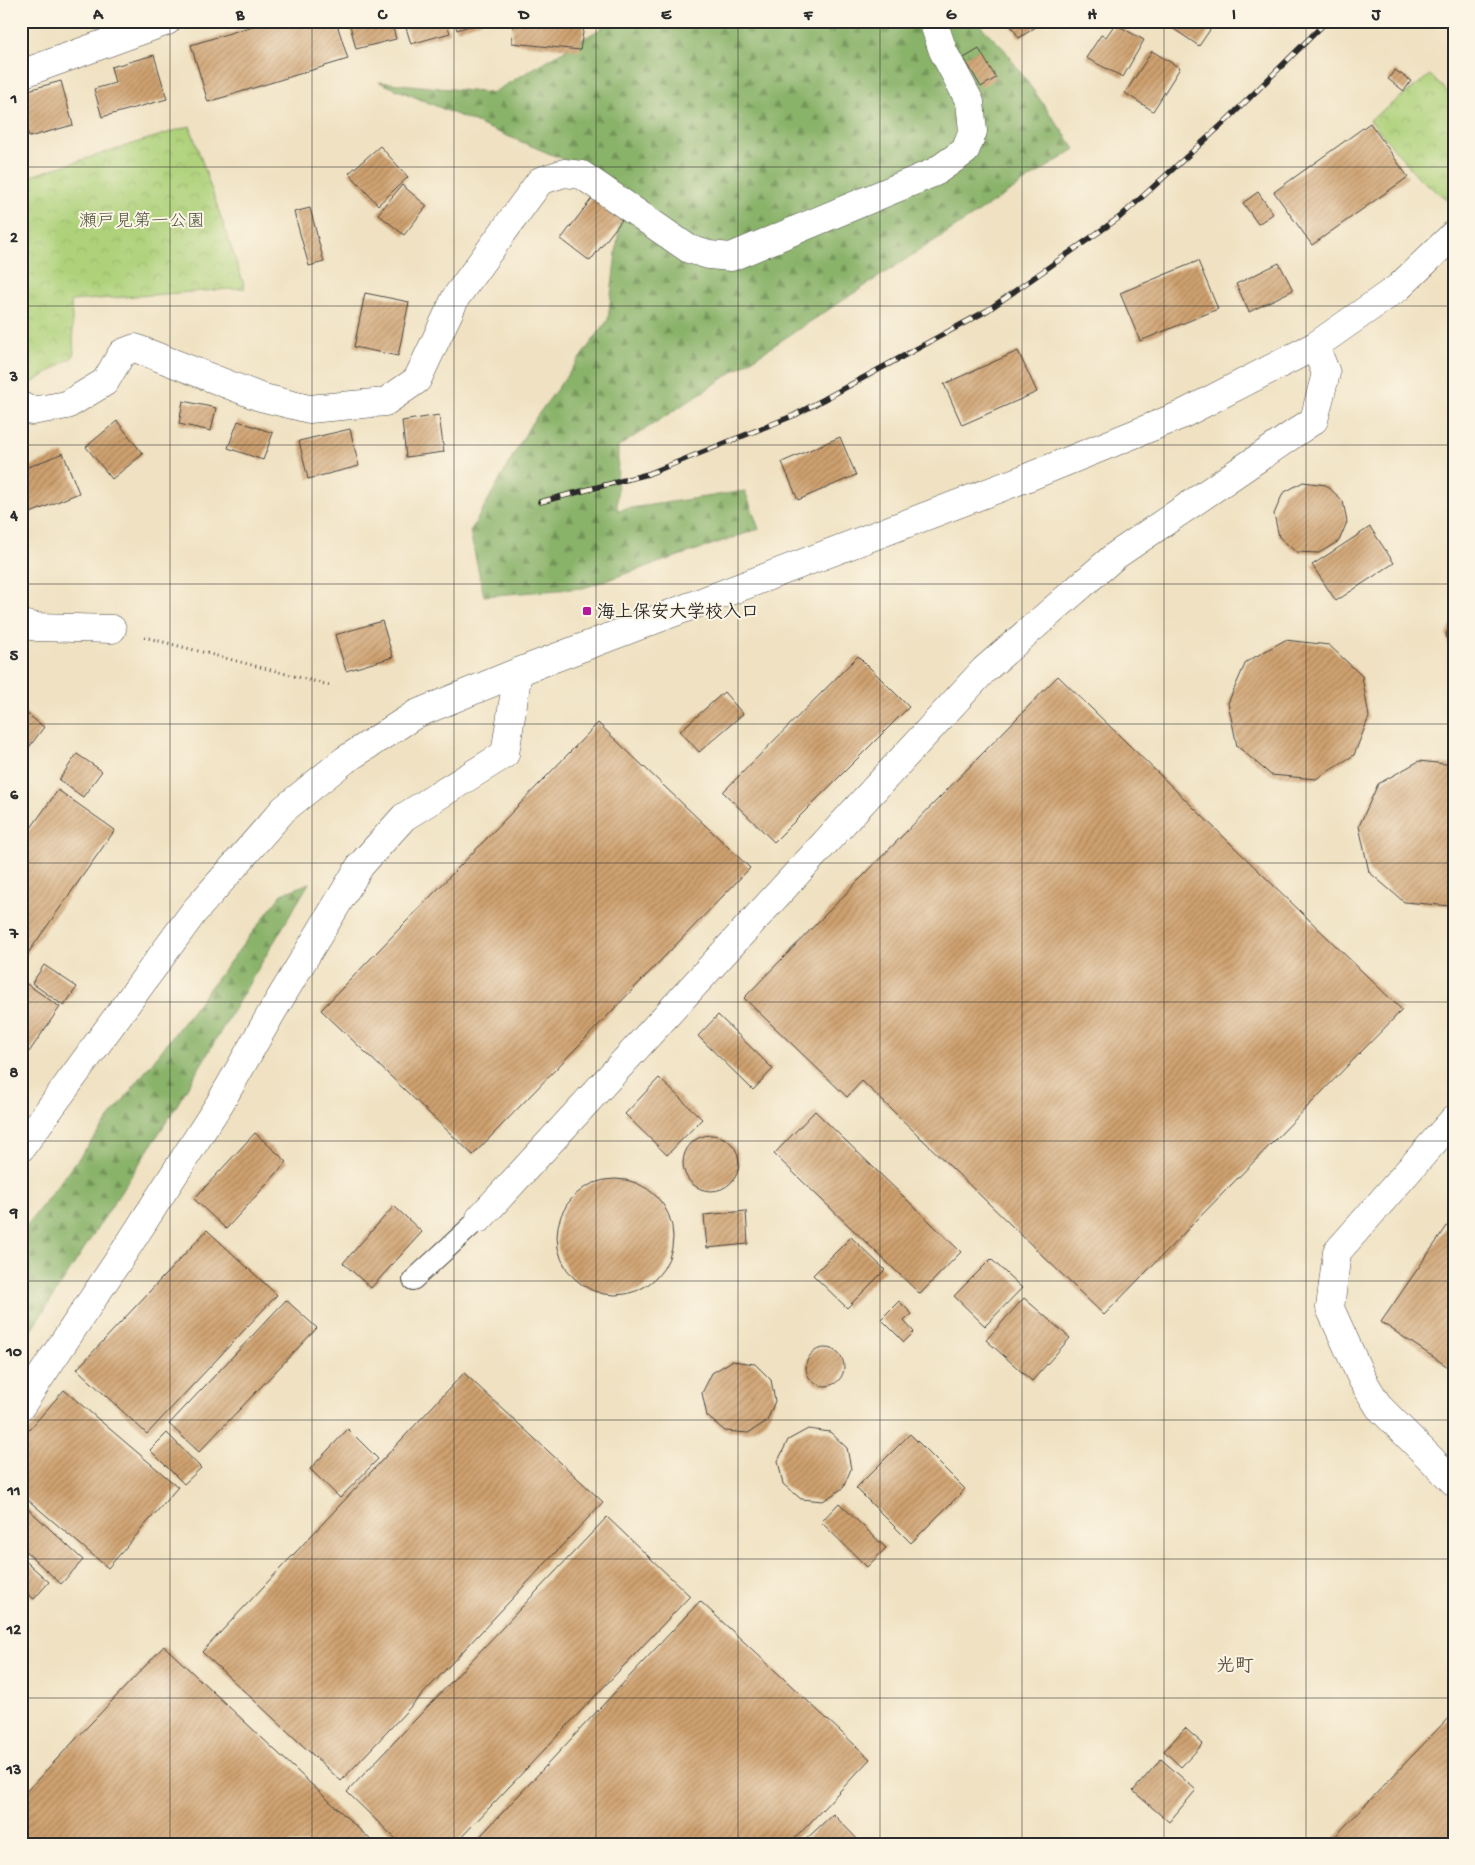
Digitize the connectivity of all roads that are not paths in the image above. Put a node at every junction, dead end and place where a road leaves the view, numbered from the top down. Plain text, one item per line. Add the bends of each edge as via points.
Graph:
1 (167, 21) edge
2 (933, 21) edge
3 (21, 74) edge
4 (1454, 234) edge
5 (1315, 346) junction
6 (21, 406) edge
7 (21, 624) edge
8 (112, 629) road end
9 (518, 672) junction
10 (1454, 1120) edge
11 (21, 1148) edge
12 (480, 1218) joint
13 (413, 1280) dead end
14 (21, 1406) edge
15 (1454, 1482) edge

1 - 3 street
2 - 6 street via 943,51 970,102 973,131 965,151 926,176 731,257 689,249 582,175 564,173 540,181 456,297 417,380 385,402 309,409 260,397 135,348 122,353 105,382 67,405 32,411
4 - 5 street via 1399,287
5 - 9 street via 1182,415
5 - 12 street via 1326,373 1314,420 1115,556 984,670
7 - 8 street
9 - 11 street via 416,714 345,760 284,809 193,913
9 - 14 street via 505,754 404,817 360,866 220,1103
10 - 15 street via 1337,1252 1330,1308 1362,1379 1379,1407
12 - 13 lane

